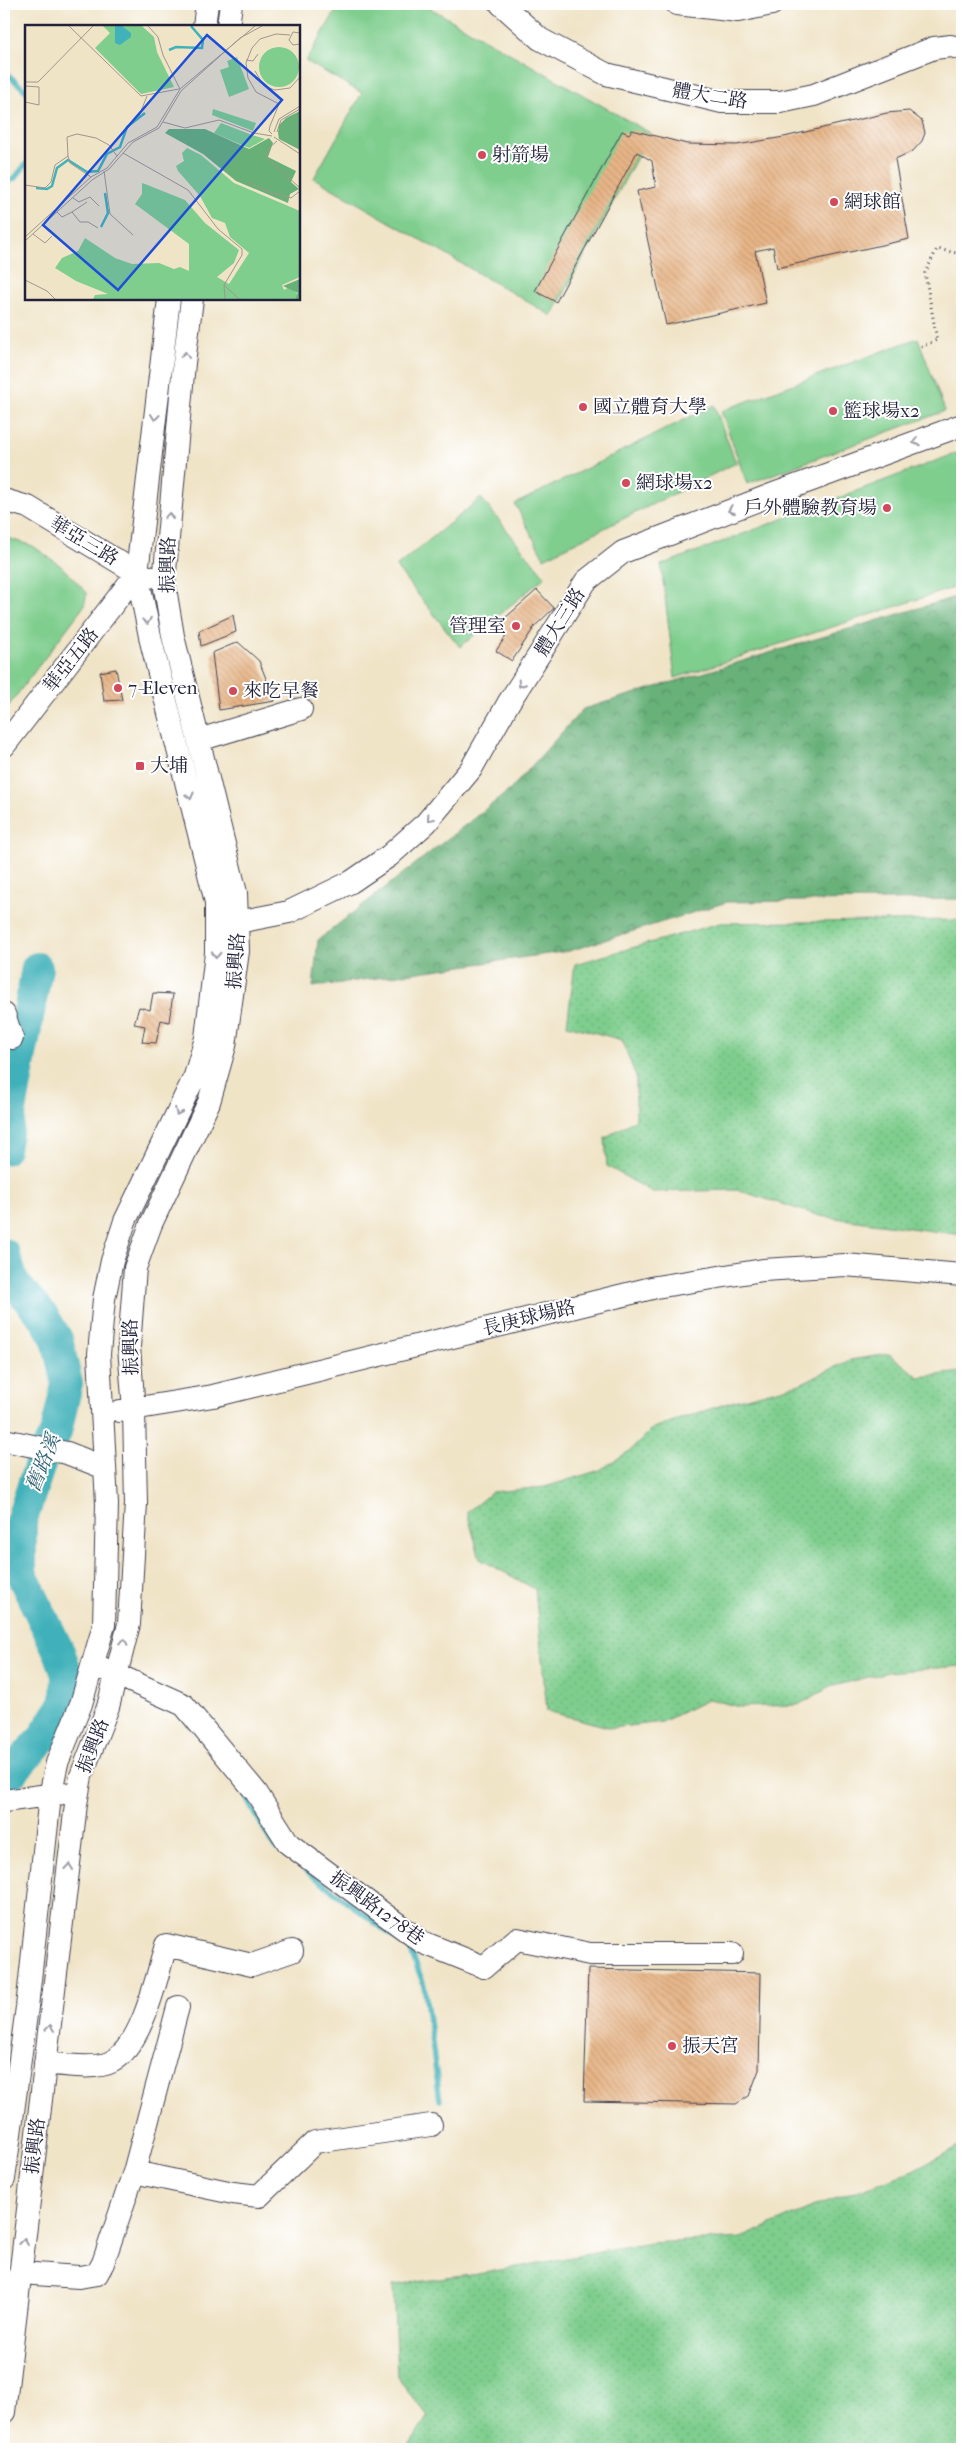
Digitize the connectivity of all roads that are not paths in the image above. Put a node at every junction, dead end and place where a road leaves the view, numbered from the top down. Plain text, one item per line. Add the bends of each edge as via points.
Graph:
1 (207, 4) edge
2 (231, 4) edge
3 (501, 4) edge
4 (677, 4) edge
5 (772, 4) edge
6 (204, 25) edge
7 (228, 25) edge
8 (962, 49) edge
9 (169, 300) edge
10 (192, 300) edge
11 (962, 425) edge
12 (4, 500) edge
13 (137, 573) junction
14 (164, 582) junction
15 (301, 709) dead end
16 (199, 740) junction
17 (4, 746) edge
18 (239, 924) junction
19 (216, 926) junction
20 (4, 1014) edge
21 (12, 1038) dead end
22 (962, 1275) edge
23 (134, 1410) junction
24 (102, 1413) junction
25 (10, 1441) edge
26 (105, 1468) junction
27 (92, 1664) junction
28 (116, 1674) junction
29 (79, 1789) junction
30 (50, 1796) junction
31 (4, 1801) edge
32 (292, 1951) dead end
33 (732, 1954) dead end
34 (178, 2007) dead end
35 (46, 2063) junction
36 (430, 2125) dead end
37 (134, 2172) junction
38 (4, 2179) edge
39 (20, 2273) junction
40 (4, 2406) edge
41 (4, 2412) edge

1 - 6 street
2 - 7 street
3 - 8 street, 體大二路 via 540,39 606,74 722,102 780,102 814,96 934,48 951,46
4 - 5 street via 738,11
9 -> 13 street, 振興路
14 -> 10 street, 振興路
11 -> 18 street, 體大三路 via 623,552 586,581 471,769 426,823 389,856 351,882 289,912
12 - 13 street, 華亞三路 via 28,507
13 - 14 street, 華亞三路
13 - 17 street, 華亞五路
13 -> 19 street, 振興路 via 216,902
14 - 16 street, 振興路 via 173,636
15 - 16 street
16 - 18 street, 振興路 via 236,893
18 - 19 street, 體大三路
18 - 23 street, 振興路 via 234,995 225,1046 209,1102 141,1245 135,1268 129,1347
19 -> 24 street, 振興路 via 212,998 206,1038 195,1076 125,1221 112,1261 104,1299 99,1354
20 - 21 street
22 - 23 street, 長庚球場路 via 845,1265 763,1270 666,1286 213,1396
23 - 24 street, 長庚球場路
28 -> 23 street, 振興路 via 129,1624 136,1503
24 - 26 street, 振興路
25 - 26 street via 67,1453
26 - 27 street, 振興路 via 104,1625
27 - 28 street, 振興路1278巷
27 - 30 street, 振興路 via 81,1704 57,1763
28 - 29 street, 振興路
28 - 33 street, 振興路1278巷 via 184,1705 256,1792 289,1844 422,1942 484,1967 517,1938 590,1954
29 - 30 street
35 -> 29 street, 振興路
30 - 31 street
30 - 38 street, 振興路
32 - 35 street via 252,1965 166,1945 135,2036 123,2053 110,2063 77,2066
34 - 37 street
39 -> 35 street, 振興路
36 - 37 street via 315,2142 259,2196
37 - 39 street via 97,2274 80,2277
39 - 40 street, 振興路
40 - 41 street, 振興路

